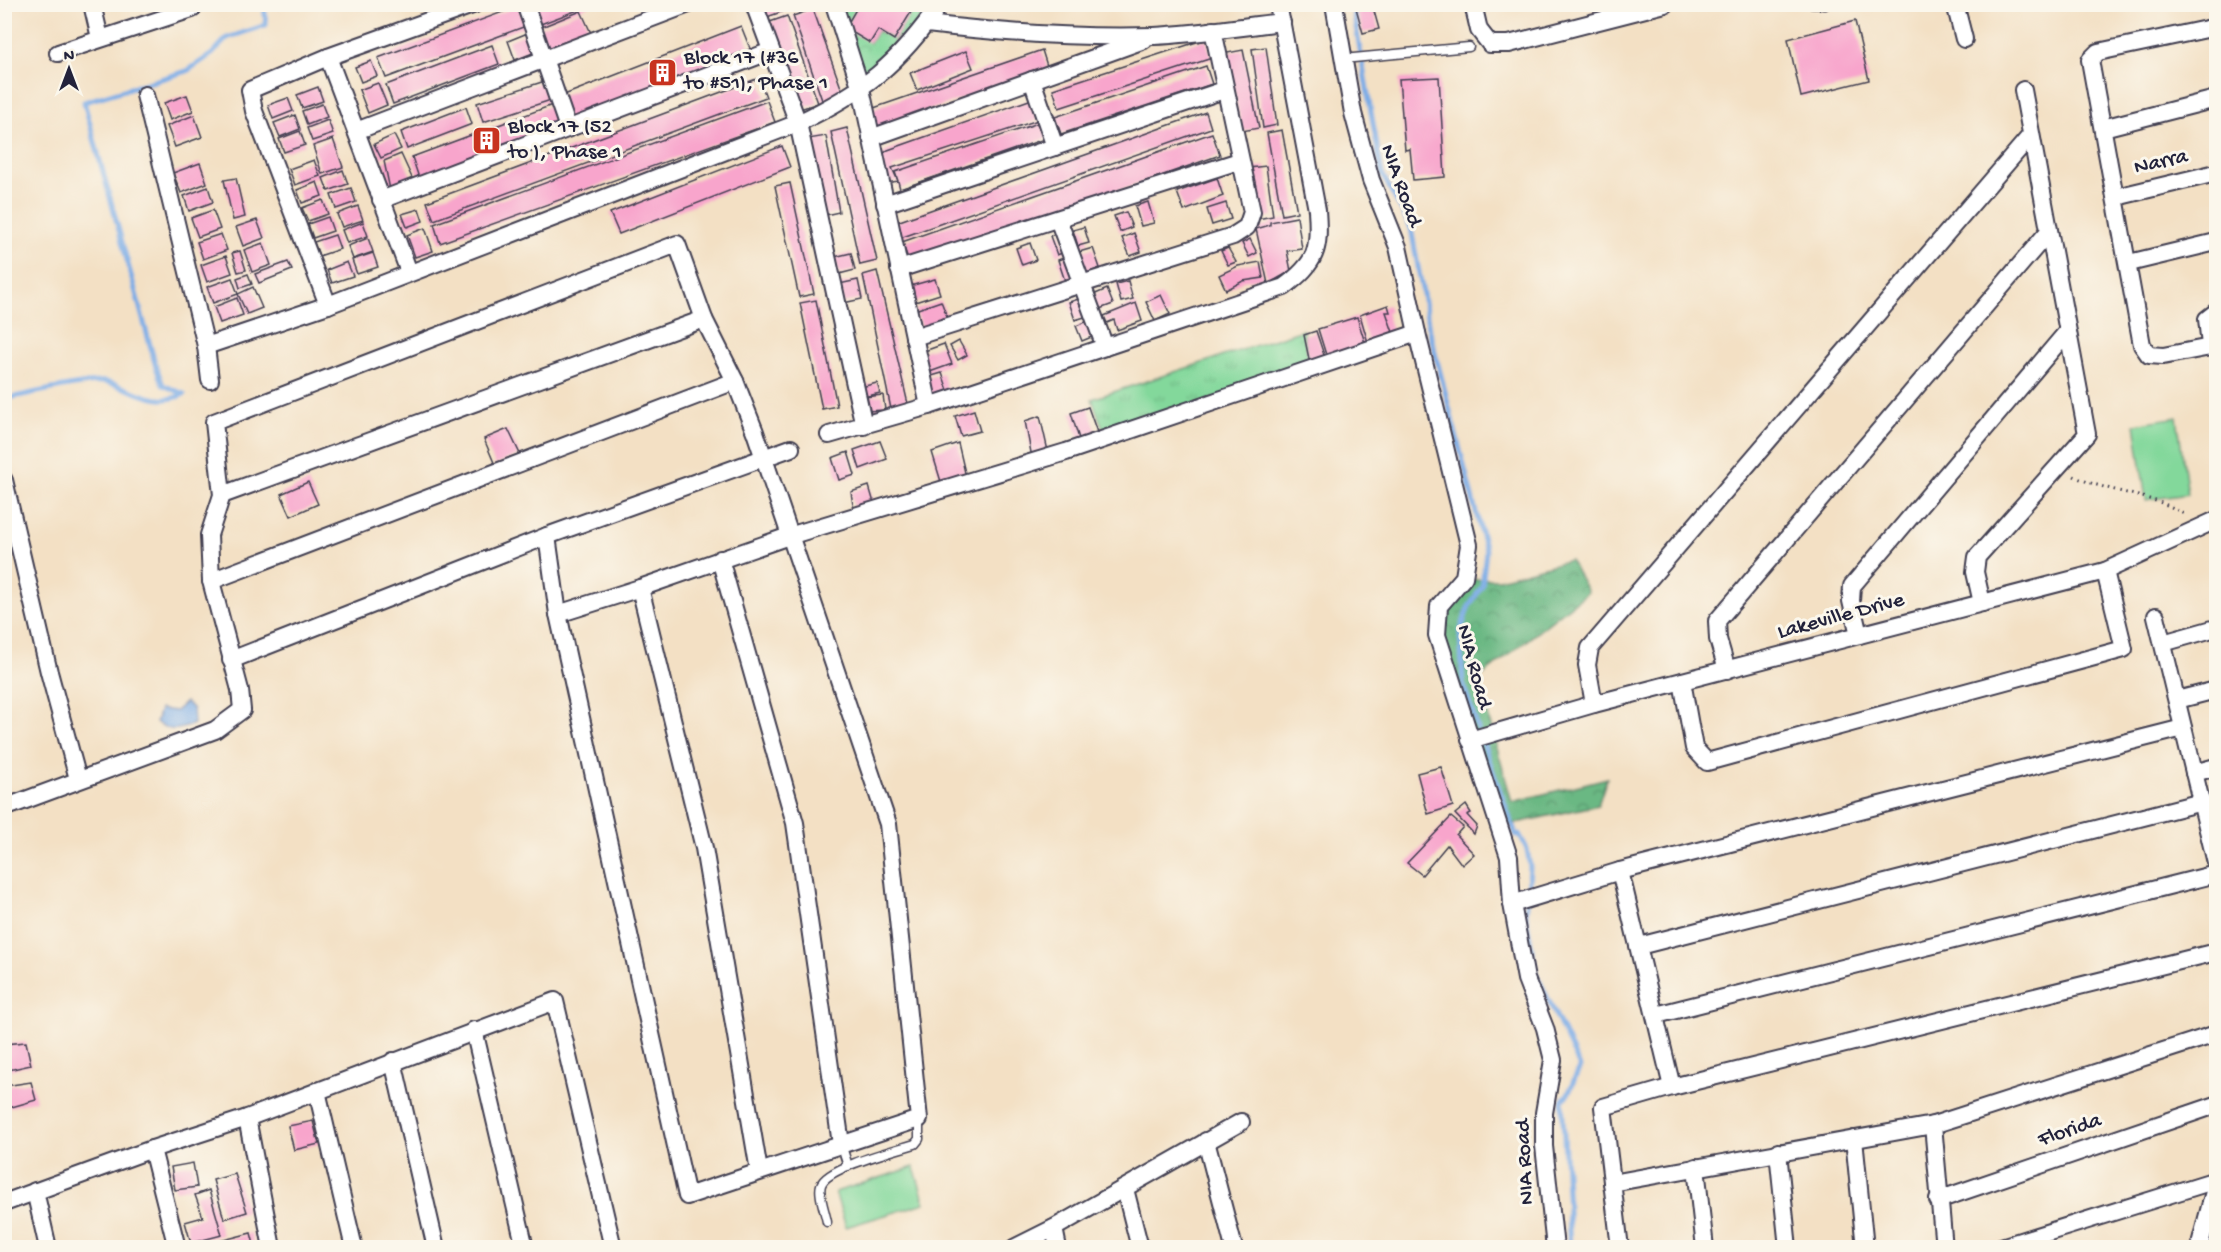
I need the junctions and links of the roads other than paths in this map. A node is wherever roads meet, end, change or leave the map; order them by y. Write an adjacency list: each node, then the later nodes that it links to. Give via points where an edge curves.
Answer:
1 (92, 4): 21 (street)
2 (191, 4): 21 (street, via 192,9)
3 (475, 4): 26 (street)
4 (525, 4): 27 (street)
5 (689, 4): 27 (street)
6 (754, 4): 24 (street)
7 (834, 4): 30 (street)
8 (940, 4): 17 (street)
9 (1278, 4): 16 (street)
10 (1334, 4): 28 (street, NIA Road)
11 (1473, 4): 12 (street, via 1479,30 1490,44 1509,44)
12 (1665, 4)
13 (1811, 4): 15 (lane)
14 (1955, 4): 22 (street)
15 (1825, 5)
16 (1282, 22): 19 (street); 62 (street, via 1317,210 1316,256 1284,287)
17 (927, 24): 20 (street, via 999,33); 30 (street)
18 (2217, 27): 37 (street, via 2098,52 2090,60 2090,72)
19 (1213, 30): 20 (street); 31 (street)
20 (1157, 36): 29 (street)
21 (100, 38): 25 (street)
22 (1964, 39)
23 (1469, 47): 28 (lane)
24 (771, 51): 35 (street); 36 (street)
25 (57, 53)
26 (328, 57): 38 (street); 54 (street, via 250,90 254,111)
27 (546, 59): 36 (street); 38 (street)
28 (1343, 59): 57 (street, NIA Road, via 1371,180 1398,247)
29 (1032, 80): 40 (street); 41 (street)
30 (861, 89): 35 (street); 40 (street)
31 (1224, 90): 41 (street); 42 (street)
32 (2023, 90): 39 (street)
33 (145, 95): 61 (street)
34 (2217, 99): 37 (street)
35 (798, 123): 52 (street); 66 (street)
36 (568, 128): 45 (street)
37 (2103, 128): 44 (street)
38 (356, 131): 45 (street)
39 (2031, 135): 48 (street); 90 (street, via 1590,648 1587,665)
40 (871, 138): 46 (street)
41 (1055, 147): 46 (street)
42 (1239, 161): 47 (street); 53 (street, via 1252,212 1247,227 1233,236)
43 (2217, 173): 44 (street, Narra)
44 (2116, 197): 50 (street)
45 (381, 200): 52 (street)
46 (885, 204): 51 (street)
47 (1058, 219): 51 (street); 53 (street)
48 (2049, 231): 58 (street); 86 (street, via 1717,621)
49 (2217, 242): 50 (street)
50 (2129, 263): 60 (street, via 2142,345 2149,355 2163,356)
51 (899, 269): 59 (street)
52 (409, 272): 54 (street)
53 (1082, 284): 59 (street); 62 (street)
54 (328, 304): 61 (street)
55 (2217, 312): 60 (street, via 2207,320)
56 (704, 320): 64 (street); 71 (street); 71 (street, via 676,244 214,422)
57 (1417, 333): 74 (street, via 1066,452); 92 (street, NIA Road, via 1469,545 1464,577 1439,606 1437,635)
58 (2066, 333): 79 (street, via 2086,434 1977,557 1975,572); 83 (street, via 1852,586 1851,601)
59 (914, 337): 65 (street)
60 (2213, 345)
61 (206, 346): 63 (street)
62 (1104, 347): 65 (street)
63 (210, 380)
64 (735, 381): 69 (street); 77 (street)
65 (929, 406): 66 (street)
66 (864, 426): 67 (street)
67 (829, 435)
68 (791, 448): 69 (street)
69 (763, 456): 73 (street); 74 (street)
70 (4, 480): 95 (street)
71 (222, 495): 77 (street, via 209,535)
72 (2217, 520): 76 (street, Lakeville Drive)
73 (547, 536): 80 (street); 85 (street)
74 (789, 536): 75 (street); 113 (street, via 888,824)
75 (720, 559): 78 (street); 118 (street, via 795,823)
76 (2105, 571): 79 (street, Lakeville Drive); 87 (street, via 2124,649 1707,762 1694,748)
77 (211, 580): 85 (street)
78 (640, 588): 80 (street); 123 (street, via 704,848)
79 (1982, 603): 83 (street, Lakeville Drive)
80 (558, 614): 123 (street, via 687,1196)
81 (2156, 616): 84 (street)
82 (2217, 628): 84 (street)
83 (1859, 635): 86 (street, Lakeville Drive)
84 (2163, 643): 89 (street)
85 (231, 660): 95 (street, via 242,710 214,730)
86 (1727, 670): 87 (street, Lakeville Drive)
87 (1682, 681): 90 (street, Lakeville Drive)
88 (2217, 690): 89 (street)
89 (2176, 700): 91 (street)
90 (1594, 704): 92 (street, Lakeville Drive)
91 (2183, 728): 94 (street); 100 (street)
92 (1470, 740): 102 (street, NIA Road)
93 (2217, 767): 94 (street)
94 (2194, 773): 96 (street)
95 (78, 779): 97 (street)
96 (2202, 802): 98 (street); 103 (street)
97 (4, 808)
98 (2214, 838): 99 (street)
99 (2217, 863)
100 (1620, 871): 102 (street); 103 (street)
101 (2217, 874): 105 (street)
102 (1521, 902): 143 (street, NIA Road, via 1526,979 1553,1060 1544,1113 1544,1146)
103 (1639, 946): 105 (street)
104 (2217, 952): 109 (street)
105 (1656, 1016): 109 (street)
106 (474, 1030): 108 (street); 137 (street); 138 (street, via 555,1001)
107 (2217, 1035): 115 (street)
108 (393, 1061): 110 (street); 136 (street)
109 (1672, 1087): 125 (street, via 1603,1107)
110 (317, 1091): 112 (street); 135 (street)
111 (2217, 1105): 128 (street, Florida)
112 (247, 1118): 119 (street); 134 (street)
113 (919, 1119): 118 (street); 121 (lane, via 919,1139 915,1144)
114 (1241, 1122): 117 (street)
115 (1933, 1125): 116 (street); 128 (street)
116 (1854, 1139): 120 (street); 147 (street)
117 (1206, 1140): 126 (street); 142 (street)
118 (841, 1144): 121 (lane); 123 (street)
119 (152, 1149): 127 (street); 133 (street)
120 (1778, 1152): 122 (street); 146 (street)
121 (848, 1166): 130 (lane, via 824,1179 820,1187)
122 (1696, 1167): 125 (street); 145 (street)
123 (759, 1171)
124 (2217, 1182): 149 (street); 150 (street)
125 (1612, 1183): 144 (street)
126 (1125, 1189): 131 (street); 141 (street)
127 (35, 1191): 129 (street); 132 (street)
128 (1938, 1200): 148 (street)
129 (4, 1203)
130 (827, 1221)
131 (1054, 1228): 139 (street); 140 (street)
132 (48, 1248)
133 (177, 1248)
134 (272, 1248)
135 (354, 1248)
136 (436, 1248)
137 (525, 1248)
138 (613, 1248)
139 (1014, 1248)
140 (1058, 1248)
141 (1140, 1248)
142 (1234, 1248)
143 (1555, 1248)
144 (1620, 1248)
145 (1705, 1248)
146 (1788, 1248)
147 (1865, 1248)
148 (1944, 1248)
149 (1998, 1248)
150 (2199, 1248)

